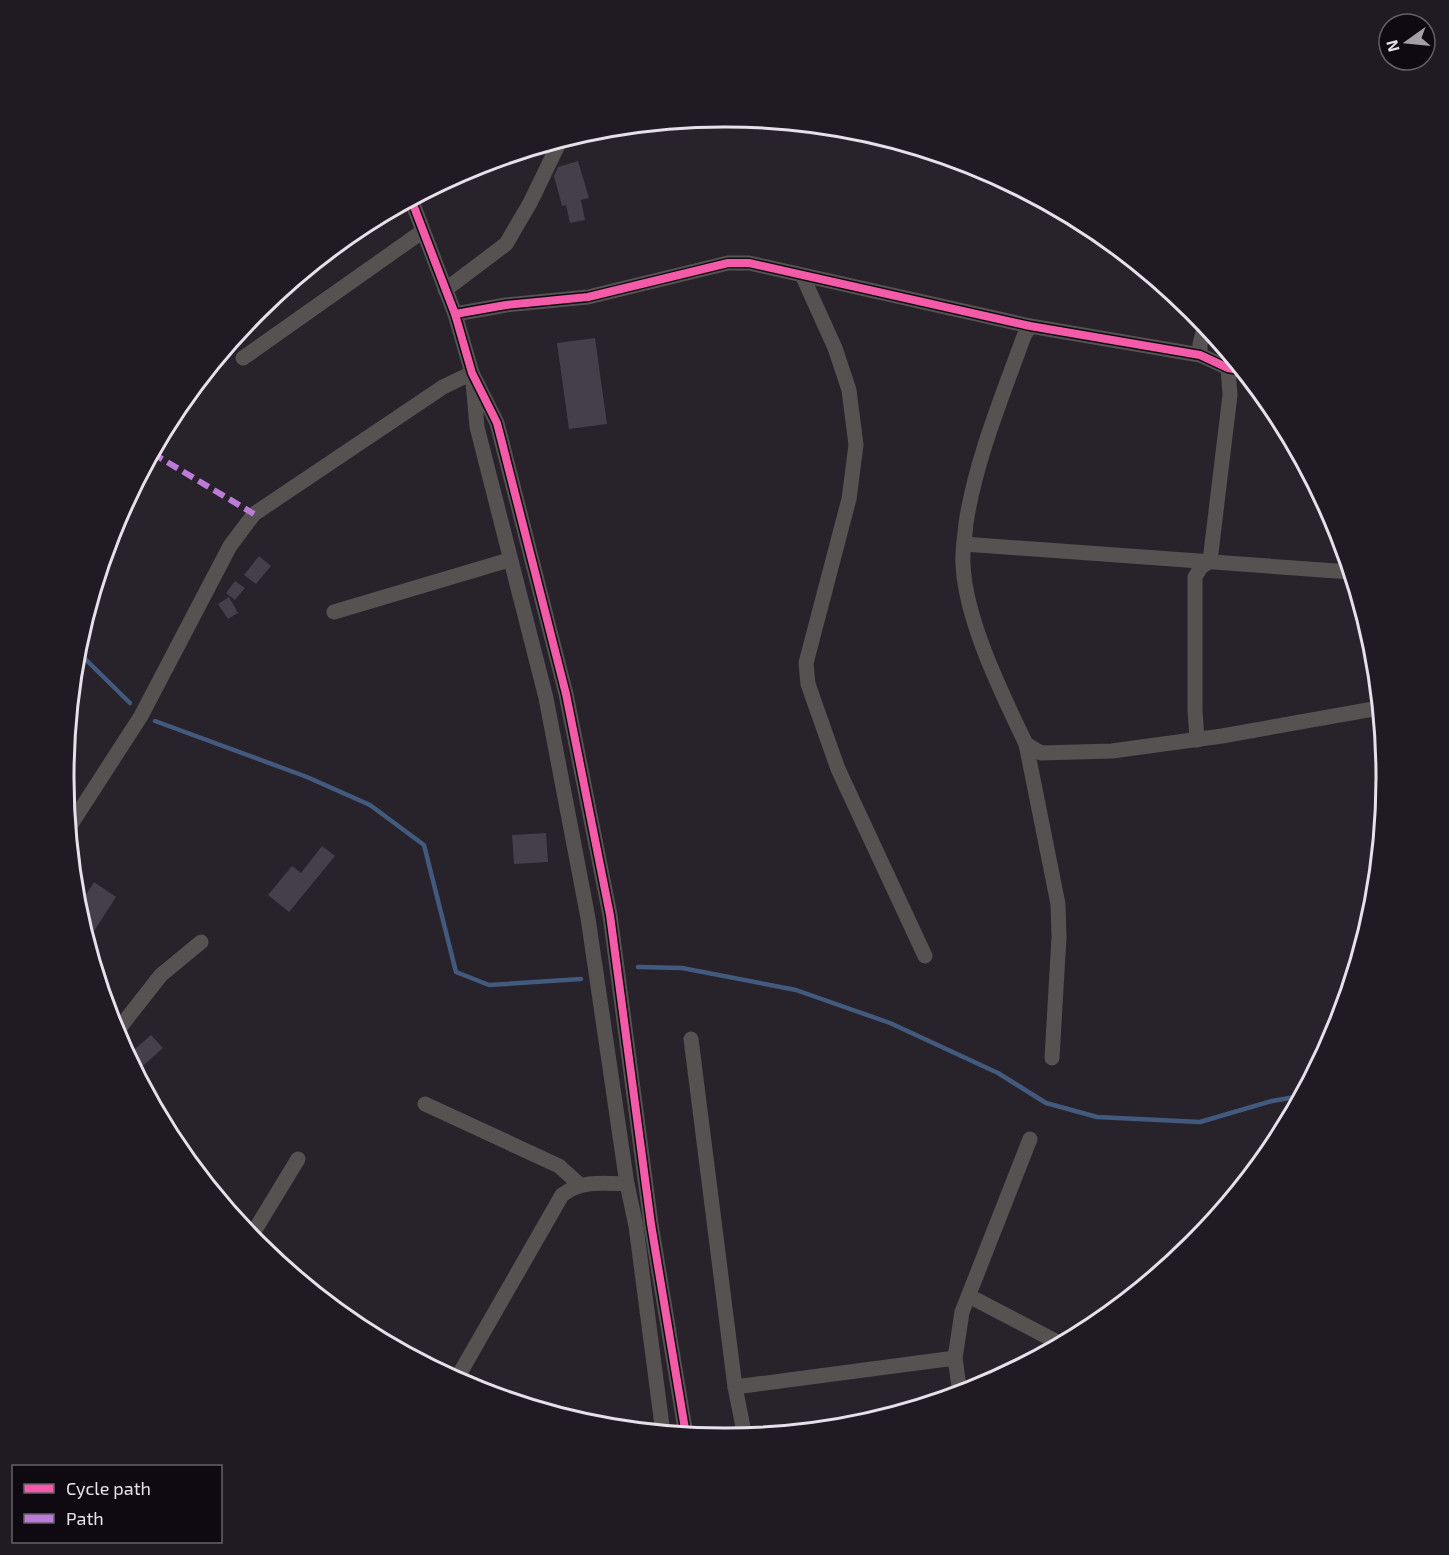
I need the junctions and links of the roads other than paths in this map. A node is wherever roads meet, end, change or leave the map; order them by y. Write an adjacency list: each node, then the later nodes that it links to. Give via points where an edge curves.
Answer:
1 (556, 149): 5 (street, via 506,244)
2 (414, 206): 3 (street)
3 (423, 231): 5 (street); 10 (street)
4 (803, 277): 6 (street, via 750,263 728,263 588,297); 7 (street); 24 (street, via 849,390 856,445 849,499 806,663 808,684 838,769)
5 (445, 290): 6 (street)
6 (454, 314): 12 (street)
7 (1030, 326): 9 (street); 14 (street, via 978,468)
8 (1202, 335): 9 (street)
9 (1200, 355): 11 (street)
10 (243, 358)
11 (1230, 367)
12 (472, 373): 15 (street, via 477,427); 22 (street, via 443,387 254,514 231,546 141,716); 41 (street, via 497,423 566,694 608,903 651,1224)
13 (1235, 374): 16 (street)
14 (964, 544): 16 (street); 21 (street, via 968,597 980,637)
15 (509, 560): 18 (street); 31 (street, via 546,698 583,895)
16 (1210, 561): 17 (street); 20 (street, via 1195,577)
17 (1342, 571)
18 (334, 612)
19 (1372, 709): 20 (street)
20 (1197, 740): 21 (street, via 1112,751 1058,753 1041,753)
21 (1026, 744): 27 (street, via 1058,904)
22 (75, 811)
23 (201, 942): 25 (street, via 161,975)
24 (925, 956)
25 (122, 1025)
26 (691, 1039): 39 (street)
27 (1052, 1058)
28 (425, 1104): 32 (street, via 559,1166)
29 (1030, 1140): 34 (street)
30 (298, 1159): 33 (street)
31 (627, 1184): 32 (street); 40 (street)
32 (580, 1185): 37 (street, via 562,1195 554,1207)
33 (256, 1229)
34 (969, 1296): 35 (street); 36 (street, via 962,1312)
35 (1052, 1340)
36 (955, 1358): 38 (street); 39 (street)
37 (460, 1372)
38 (959, 1385)
39 (735, 1386): 42 (street)
40 (662, 1425)
41 (685, 1427)
42 (743, 1428)

